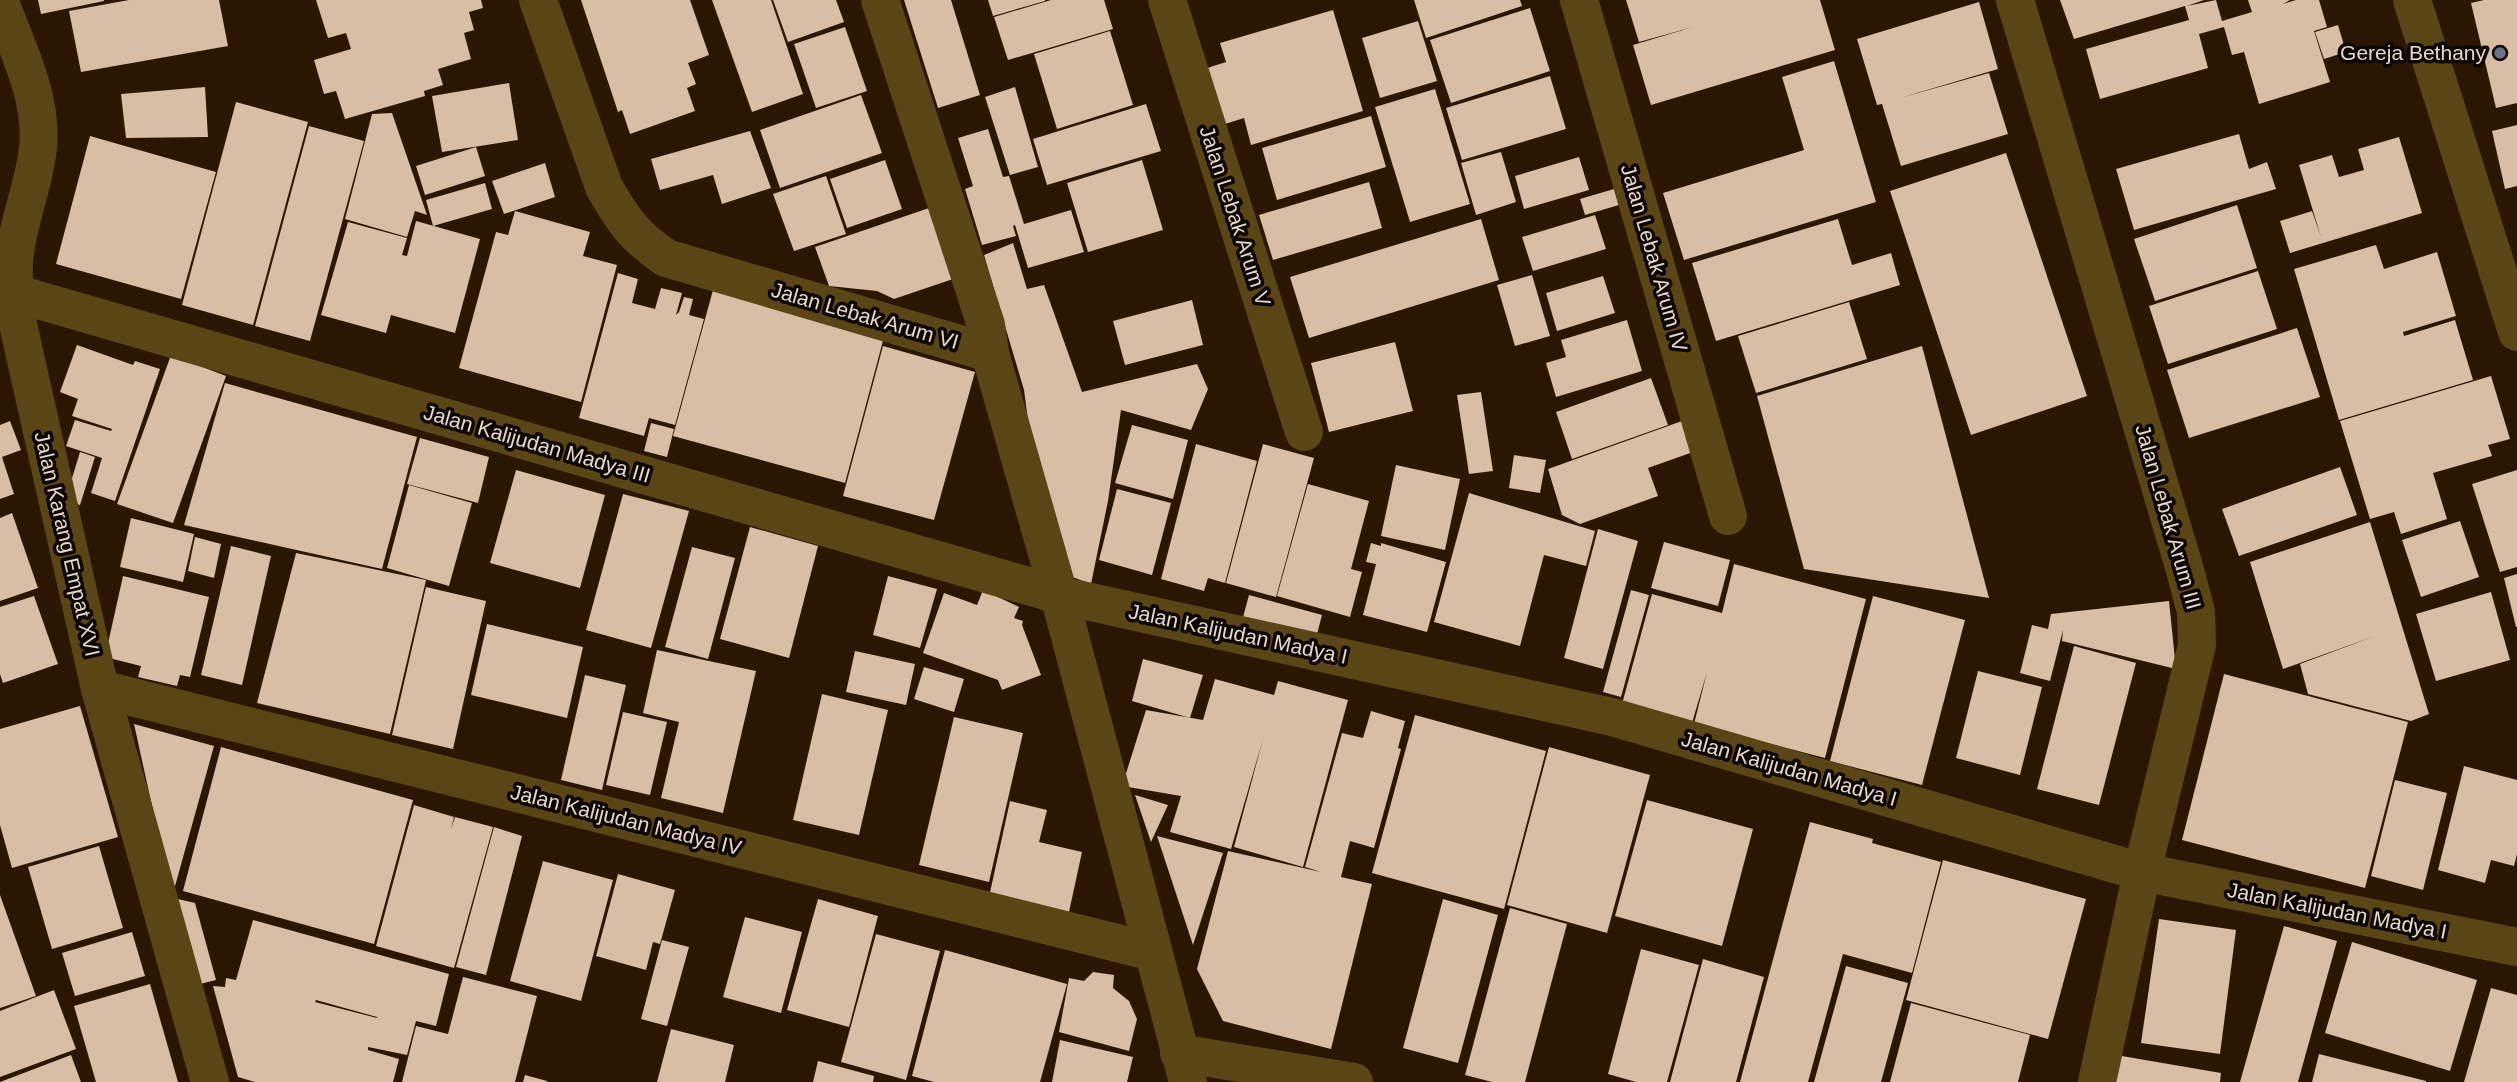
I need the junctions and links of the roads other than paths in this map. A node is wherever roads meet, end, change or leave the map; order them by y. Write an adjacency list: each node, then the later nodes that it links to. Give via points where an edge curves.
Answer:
1 (538, 0): 10 (street, Jalan Lebak Arum VI, via 604,187 641,241 666,258)
2 (880, 0): 10 (street, Jalan Lebak Arum VI, via 986,325)
3 (1167, 0): 11 (street, Jalan Lebak Arum V)
4 (1579, 0): 12 (street, Jalan Lebak Arum IV)
5 (2014, 0): 15 (street, Jalan Lebak Arum III, via 2196,612 2197,645)
6 (2412, 0): 9 (street)
7 (0, 2): 8 (street, Jalan Karang Empat XVI, via 27,73 37,122 38,148 14,262)
8 (14, 293): 13 (street, Jalan Kalijudan Madya III); 14 (street, Jalan Karang Empat XVI)
9 (2517, 332)
10 (990, 353): 13 (street)
11 (1304, 432)
12 (1728, 516)
13 (1059, 595): 15 (street, Jalan Kalijudan Madya I, via 1612,717); 17 (street)
14 (100, 689): 17 (street, Jalan Kalijudan Madya IV); 19 (street, Jalan Karang Empat XVI)
15 (2142, 872): 16 (street, Jalan Kalijudan Madya I); 21 (street, Jalan Lebak Arum III)
16 (2517, 947)
17 (1153, 952): 18 (street)
18 (1184, 1068): 20 (street)
19 (210, 1082)
20 (1354, 1082)
21 (2097, 1082)

